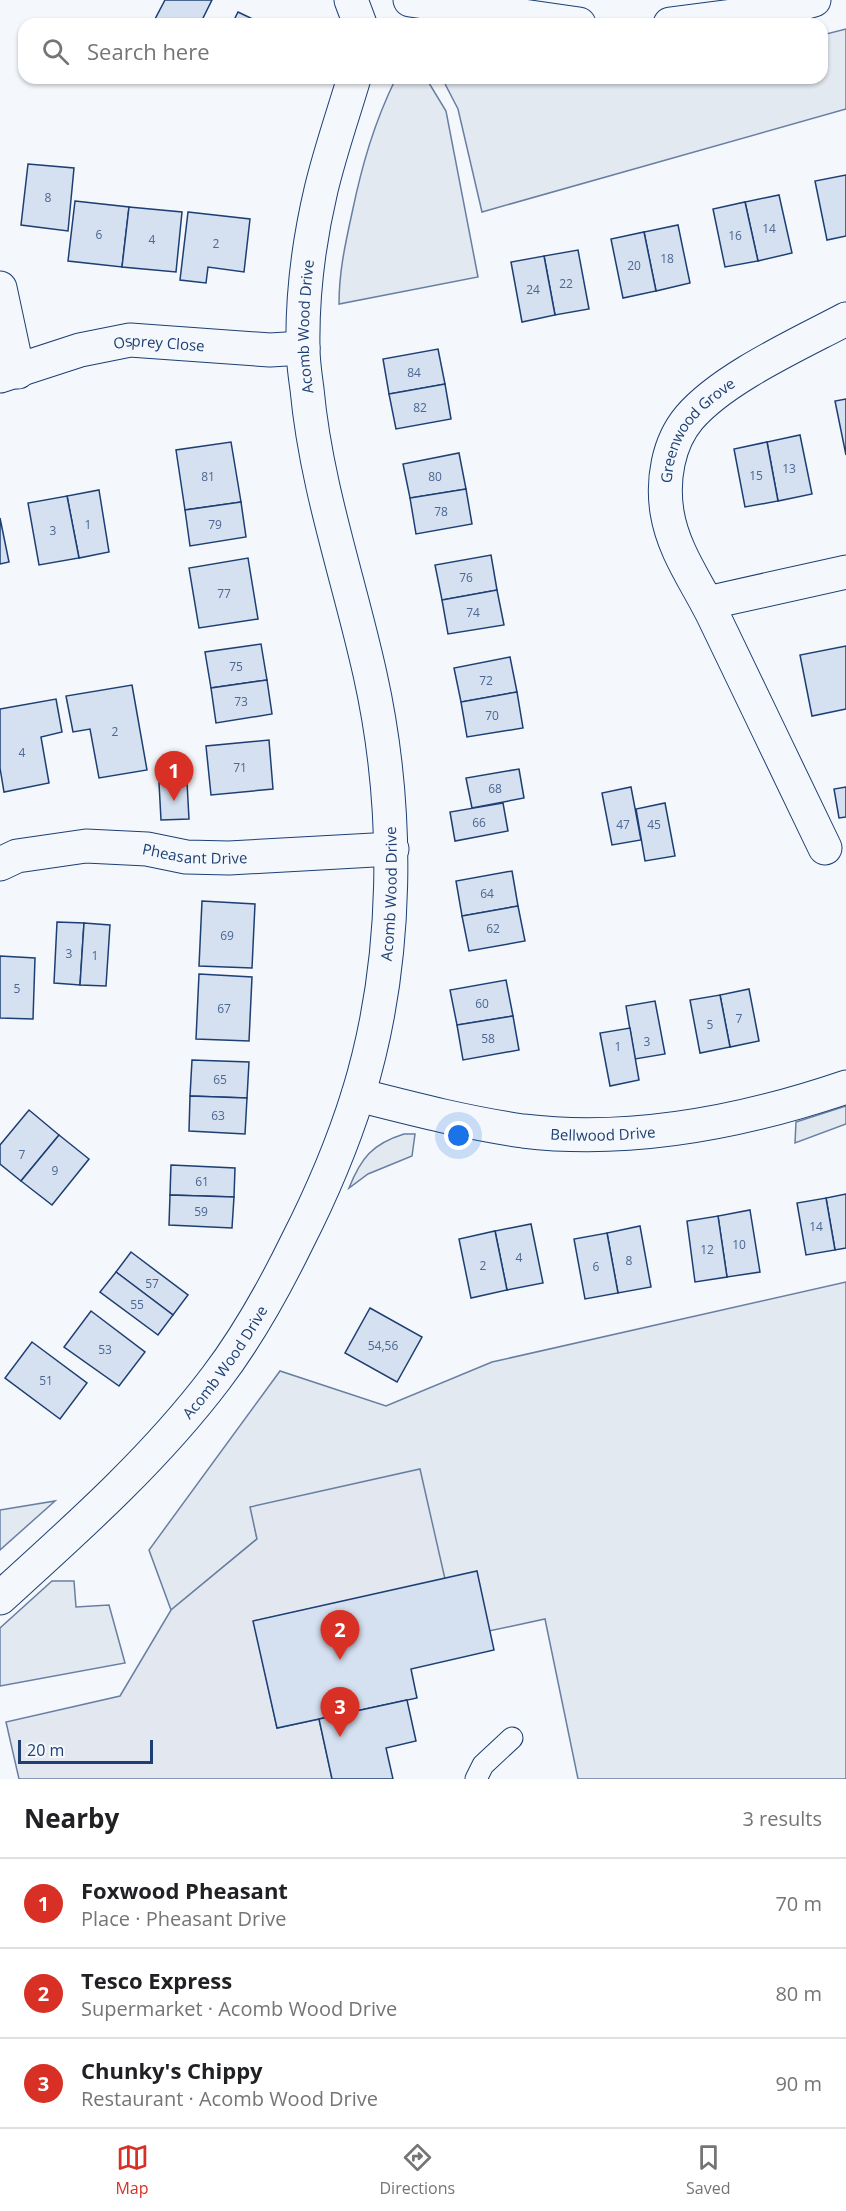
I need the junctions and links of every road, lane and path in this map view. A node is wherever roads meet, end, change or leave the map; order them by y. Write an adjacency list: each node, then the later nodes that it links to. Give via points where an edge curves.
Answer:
1 (351, 0): 4 (street)
2 (410, 0): 5 (street)
3 (814, 0): 6 (street, via 780,10)
4 (358, 18)
5 (537, 18)
6 (717, 18)
7 (352, 84): 10 (street, Acomb Wood Drive, via 321,189 308,255)
8 (0, 288): 11 (street, Osprey Close)
9 (846, 319): 13 (street, Greenwood Grove, via 713,394 688,419 672,446 665,483 667,513 679,553)
10 (303, 348): 11 (street, Osprey Close, via 270,350 130,340 80,350); 15 (street, Acomb Wood Drive, via 311,434 371,675 385,758)
11 (9, 374)
12 (846, 572): 13 (street)
13 (707, 603): 14 (street, Greenwood Grove)
14 (825, 848)
15 (392, 849): 16 (street, Pheasant Drive, via 229,858 86,846 17,856); 18 (street, Acomb Wood Drive, via 377,1018)
16 (0, 864)
17 (846, 1088): 18 (street, Bellwood Drive, via 726,1120 648,1133 588,1134 524,1131 443,1117)
18 (358, 1095): 19 (street, Acomb Wood Drive, via 323,1190 281,1275 217,1377 146,1460)
19 (0, 1598)
20 (512, 1738): 21 (lane, via 483,1765)
21 (476, 1779)

